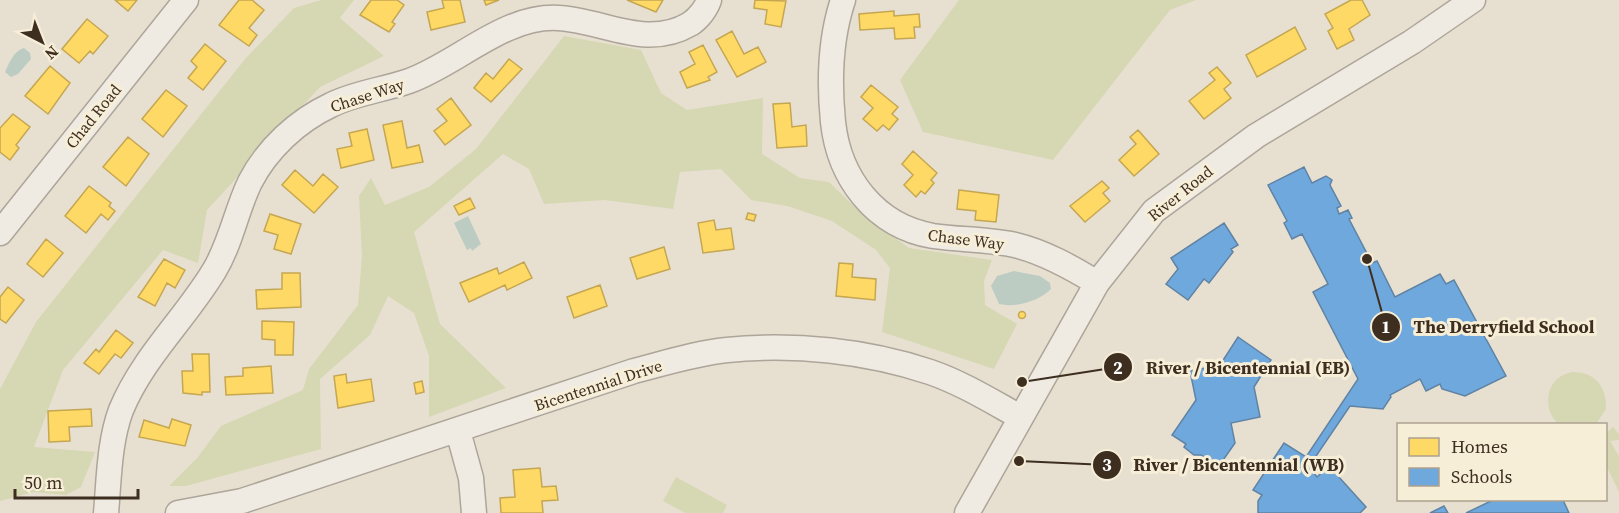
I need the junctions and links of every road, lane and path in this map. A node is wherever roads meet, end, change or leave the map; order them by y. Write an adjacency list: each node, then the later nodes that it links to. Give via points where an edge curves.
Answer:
1 (186, 0): 5 (street, Chad Road)
2 (710, 0): 9 (street, Chase Way, via 694,21 676,32 656,36 556,18 523,24 410,81 330,106 284,137 250,183 213,272 137,376 115,431)
3 (843, 0): 6 (street, Chase Way, via 831,57 834,134 845,170 866,201 915,232 1012,244)
4 (1473, 0): 6 (street, River Road, via 1412,42 1256,136 1177,191 1133,235)
5 (0, 233)
6 (1097, 283): 7 (street, River Road)
7 (1020, 417): 8 (street, Bicentennial Drive, via 930,372 855,354 765,347 726,350 654,366); 12 (street, River Road)
8 (458, 431): 10 (street, Bicentennial Drive, via 242,501); 11 (street, via 471,478)
9 (106, 513)
10 (178, 513)
11 (474, 513)
12 (967, 513)

